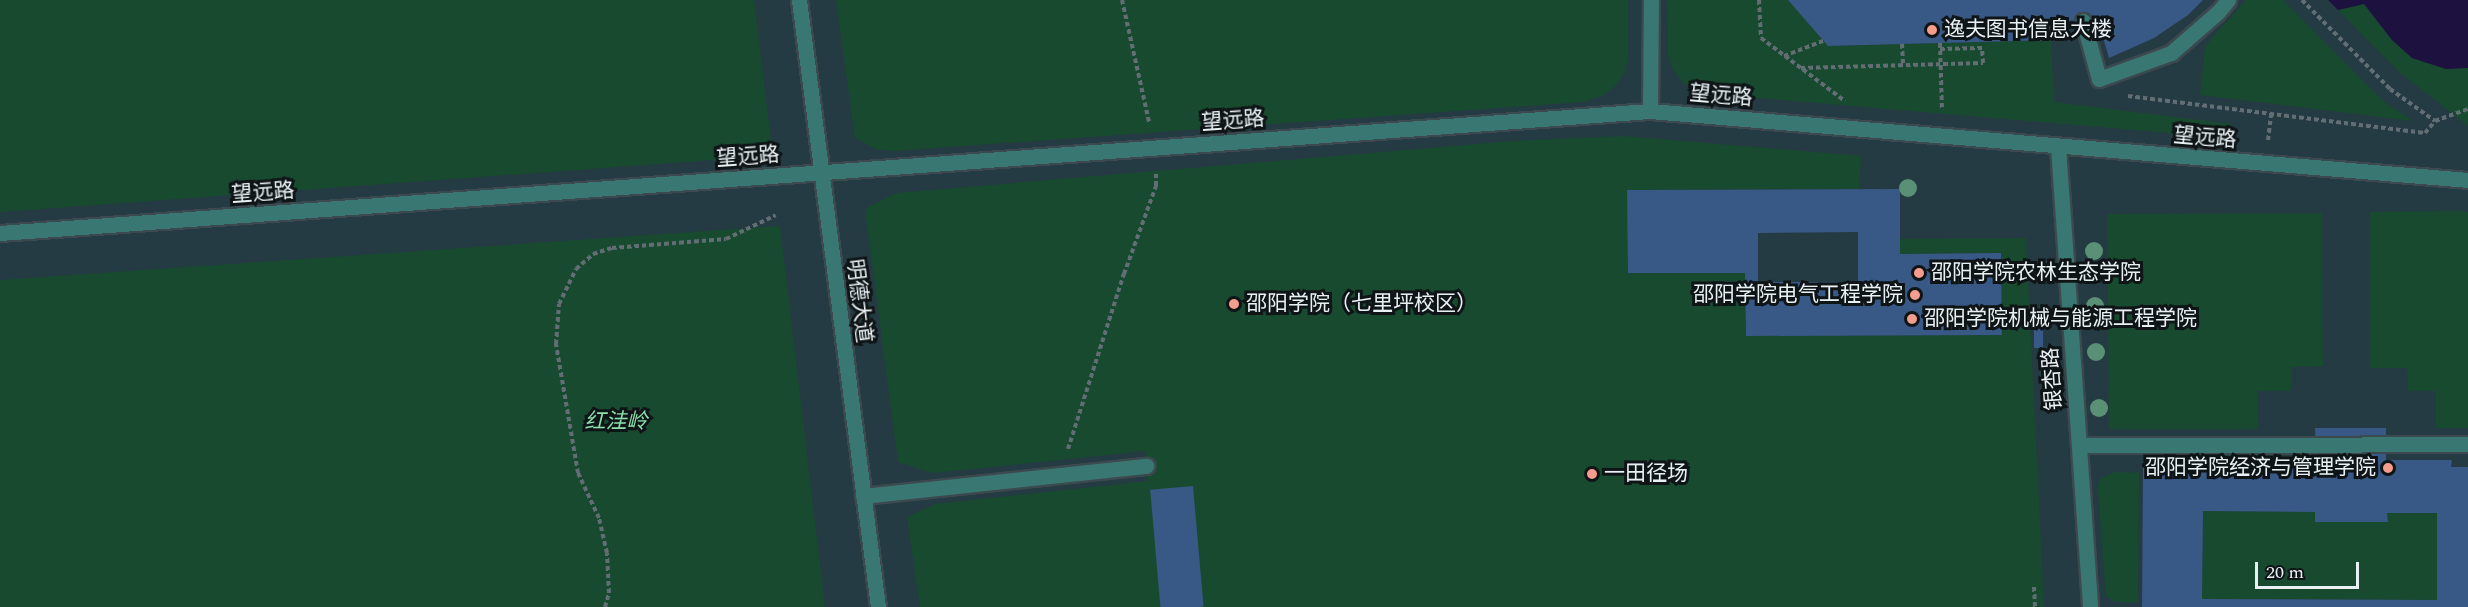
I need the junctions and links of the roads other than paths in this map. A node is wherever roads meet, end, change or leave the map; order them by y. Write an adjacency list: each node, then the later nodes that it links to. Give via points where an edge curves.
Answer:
1 (799, 0): 7 (lane, 明德大道)
2 (1650, 0): 5 (lane)
3 (2228, 0): 4 (lane, via 2171,53 2099,79)
4 (2083, 21)
5 (1650, 111): 6 (lane, 望远路); 7 (lane, 望远路)
6 (2058, 147): 8 (lane, 望远路); 11 (lane, 银杏路)
7 (821, 173): 9 (lane, 望远路); 13 (lane, 明德大道)
8 (2468, 180)
9 (0, 233)
10 (2468, 444): 11 (lane)
11 (2079, 445): 15 (lane, 银杏路)
12 (1146, 466): 13 (lane)
13 (863, 496): 14 (lane, 明德大道)
14 (878, 607)
15 (2090, 607)

